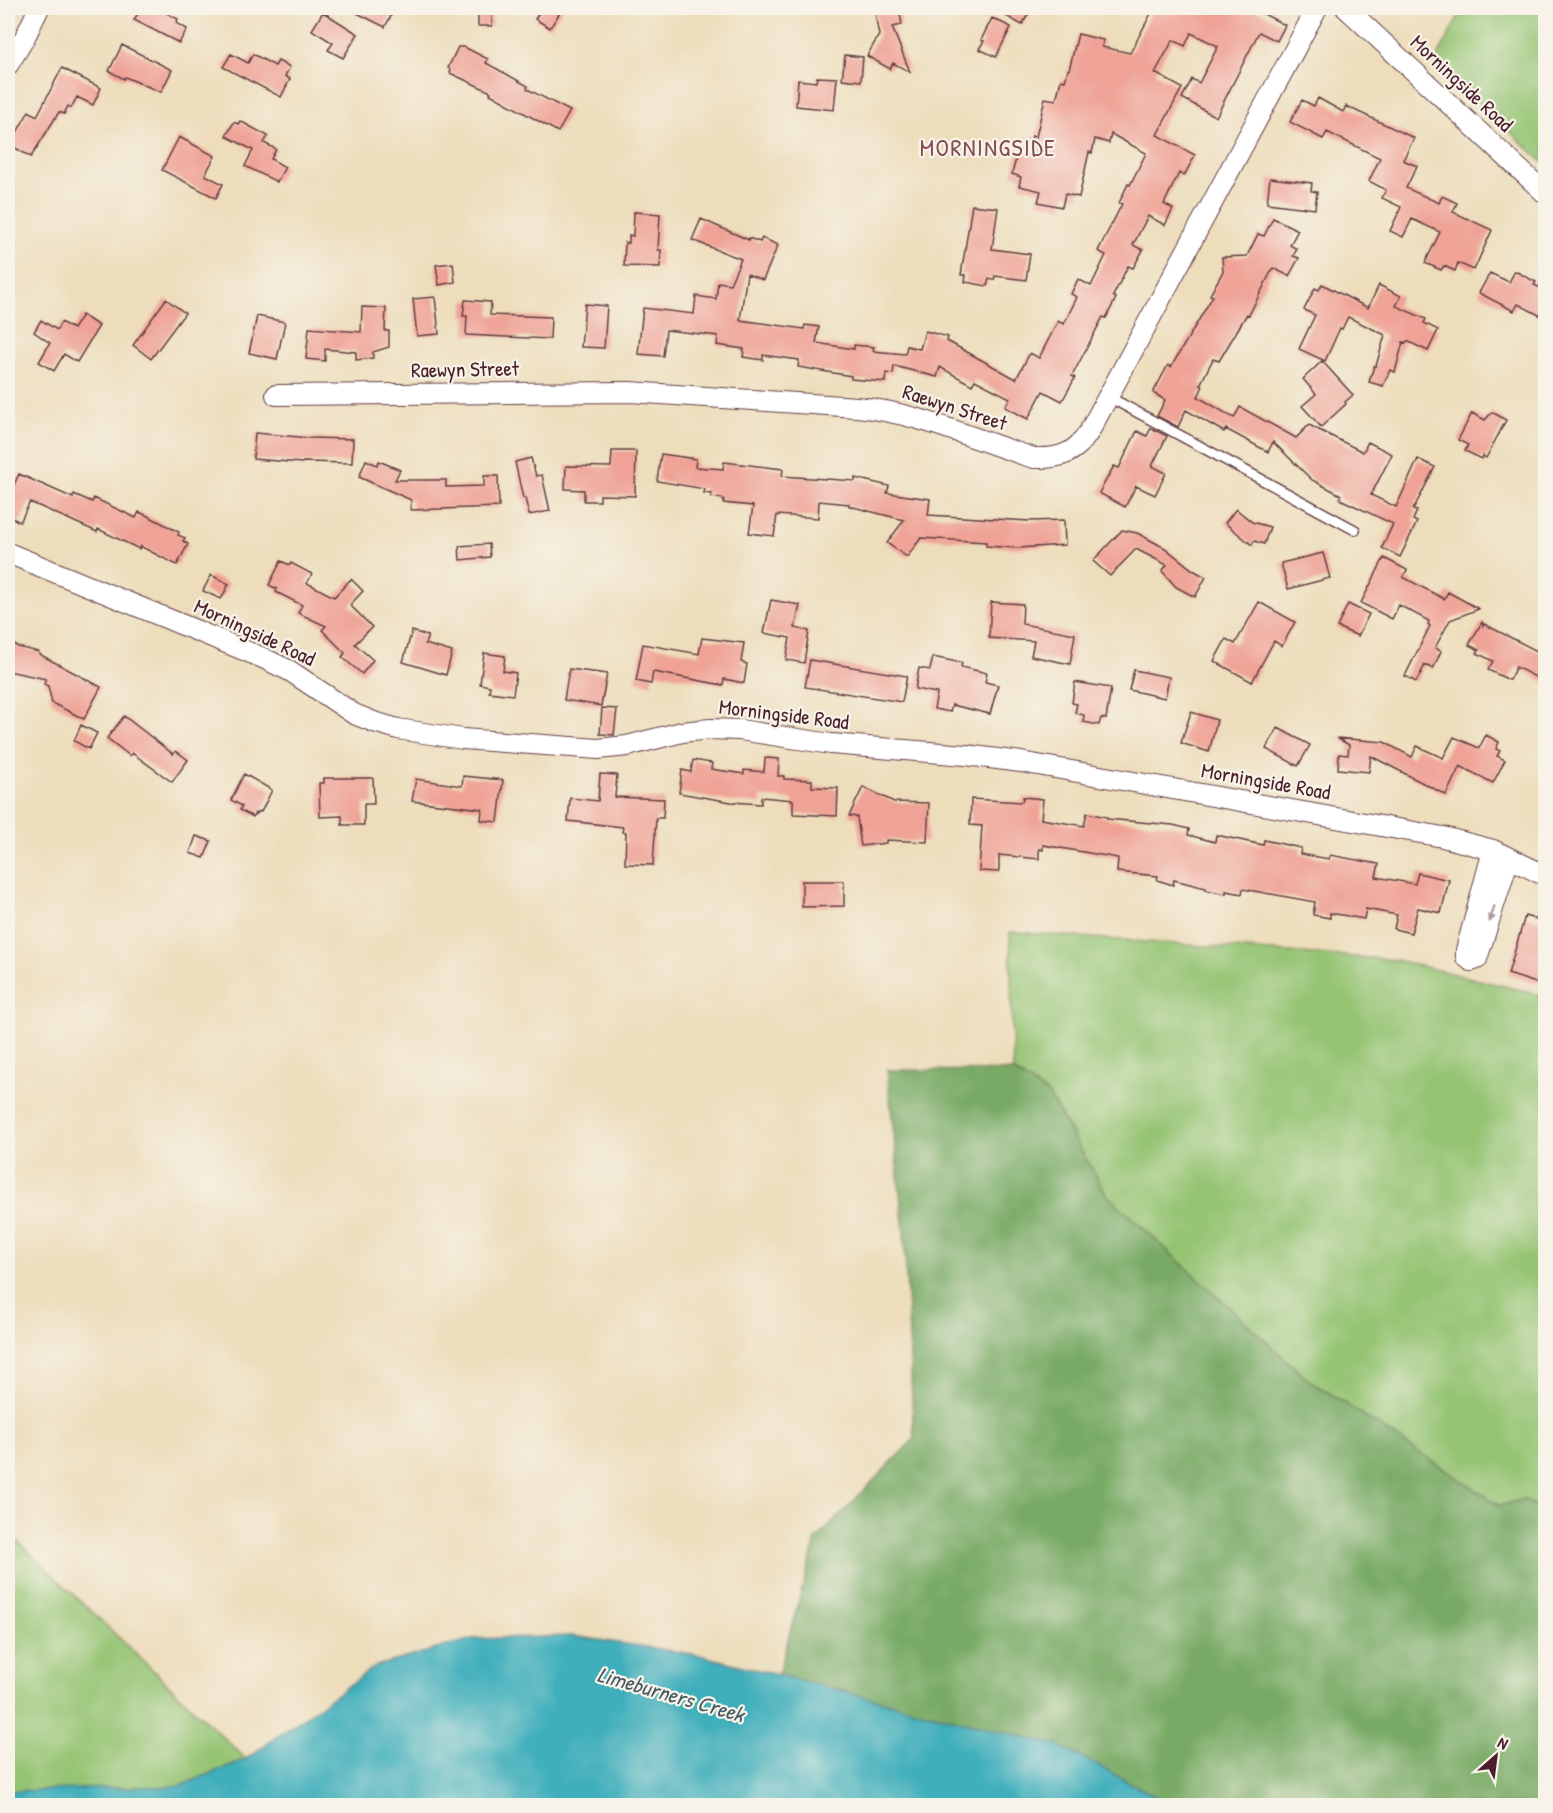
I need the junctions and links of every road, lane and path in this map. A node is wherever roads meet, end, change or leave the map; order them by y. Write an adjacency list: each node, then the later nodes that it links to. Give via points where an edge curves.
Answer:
1 (39, 8): 4 (street)
2 (1317, 8): 7 (street, Raewyn Street)
3 (1346, 8): 5 (street, Morningside Road)
4 (8, 65)
5 (1545, 194)
6 (276, 395): 7 (street, Raewyn Street, via 630,392 857,407 911,415 1013,452 1051,459 1074,451)
7 (1107, 396): 8 (lane)
8 (1355, 530)
9 (8, 553): 10 (street, Morningside Road, via 263,658 290,671 354,714 398,729 462,739 598,749 682,732 740,730 850,746 1021,762 1467,842)
10 (1545, 876)

